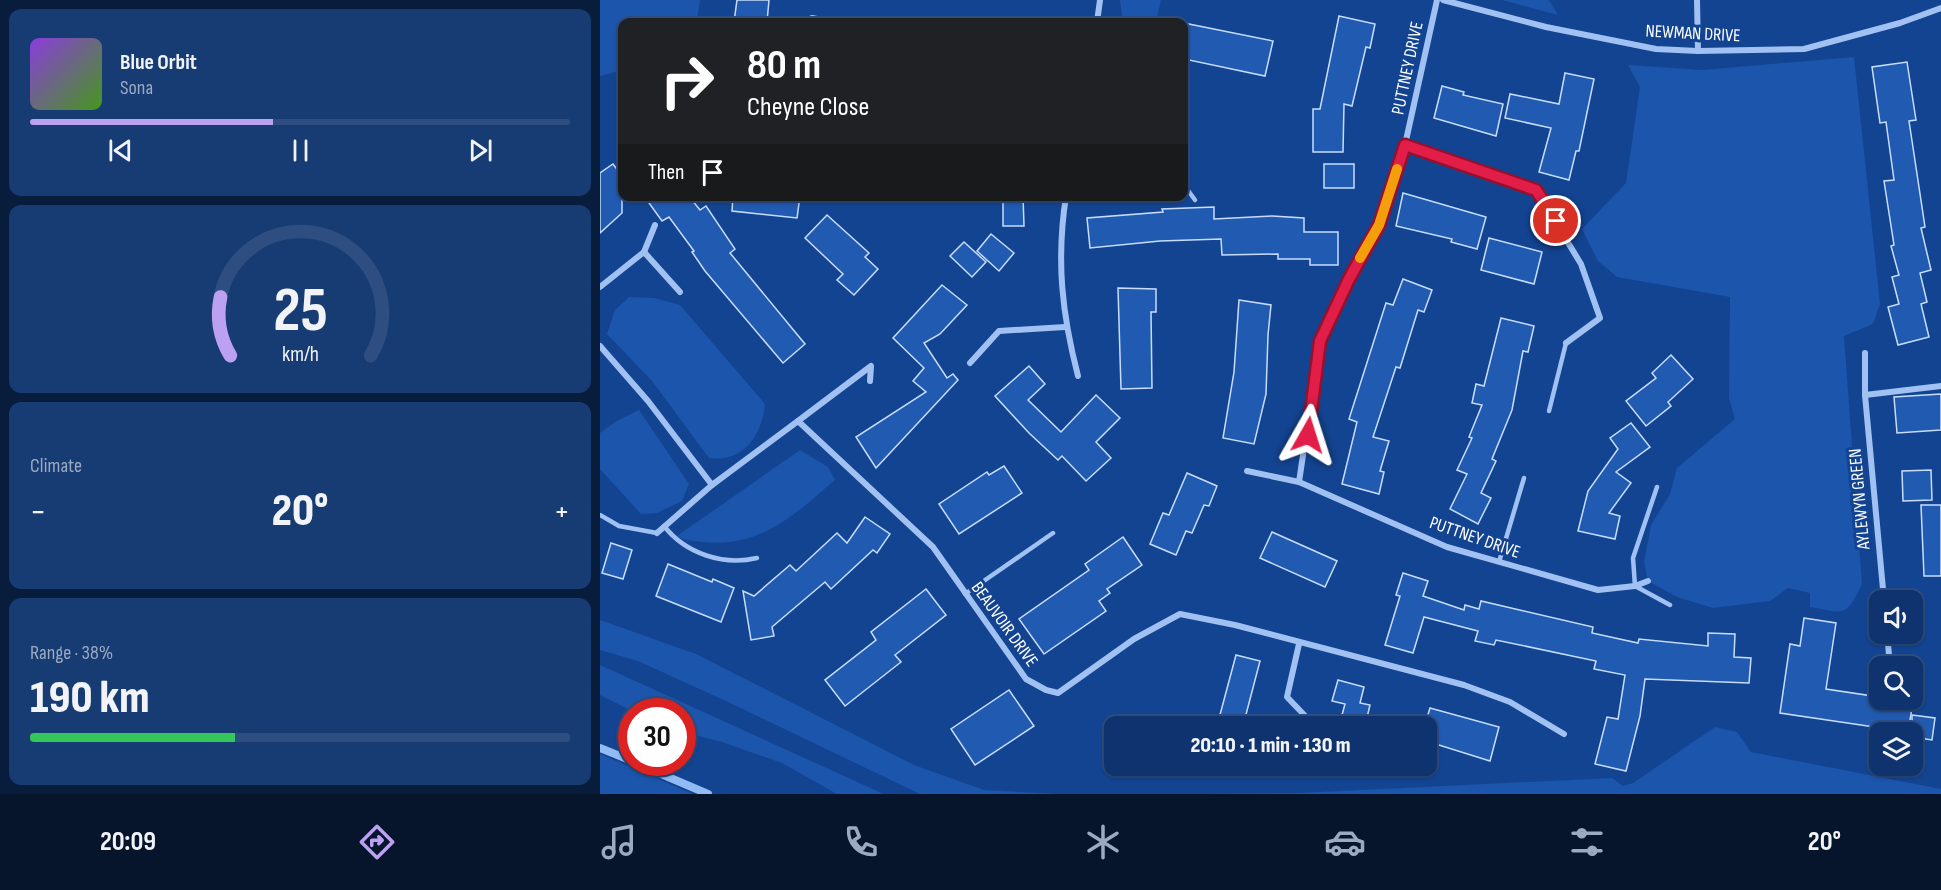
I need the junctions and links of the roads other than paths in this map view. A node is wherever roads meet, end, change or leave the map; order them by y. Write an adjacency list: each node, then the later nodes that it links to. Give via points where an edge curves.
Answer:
1 (1100, 0): 6 (street)
2 (1437, 0): 8 (street, PUTTNEY DRIVE)
3 (1443, 0): 7 (street, NEWMAN DRIVE, via 1546,27 1656,49)
4 (1697, 0): 7 (street)
5 (1941, 8): 7 (street, NEWMAN DRIVE, via 1804,49)
6 (1098, 18)
7 (1698, 51)
8 (1405, 145): 17 (street, via 1536,190 1581,264 1600,318); 29 (street, PUTTNEY DRIVE, via 1379,225 1320,341)
9 (1188, 191): 10 (lane)
10 (1194, 200)
11 (1066, 201): 16 (street, via 1060,270)
12 (655, 225): 13 (street)
13 (644, 252): 14 (street); 15 (street)
14 (600, 287)
15 (680, 292)
16 (1065, 327): 20 (street, via 999,331); 21 (street)
17 (1566, 343): 25 (lane)
18 (600, 346): 30 (street)
19 (1865, 353): 24 (street, AYLEWYN GREEN)
20 (970, 363)
21 (1078, 376)
22 (870, 381): 26 (street, via 871,366)
23 (1941, 386): 24 (street)
24 (1865, 395): 40 (street, AYLEWYN GREEN)
25 (1549, 411)
26 (798, 420): 30 (street); 41 (street, BEAUVOIR DRIVE, via 933,547)
27 (1247, 471): 29 (street, PUTTNEY DRIVE)
28 (1524, 477): 37 (lane)
29 (1299, 482): 37 (street, PUTTNEY DRIVE, via 1447,547)
30 (712, 485): 33 (street)
31 (1657, 487): 39 (lane, via 1632,558)
32 (600, 515): 34 (lane, via 619,526)
33 (664, 526): 34 (street); 36 (lane, via 678,542 698,552 733,562)
34 (657, 533)
35 (1053, 533): 41 (lane)
36 (758, 558)
37 (1499, 562): 39 (street, PUTTNEY DRIVE, via 1598,590)
38 (1648, 581): 39 (street, PUTTNEY DRIVE)
39 (1635, 586): 42 (lane)
40 (1883, 590)
41 (965, 594): 43 (street, BEAUVOIR DRIVE, via 1026,680 1058,693 1134,639 1180,614)
42 (1670, 605)
43 (1299, 644): 44 (street, via 1287,697); 45 (street, BEAUVOIR DRIVE, via 1464,685 1510,702)
44 (1305, 716)
45 (1564, 734)

